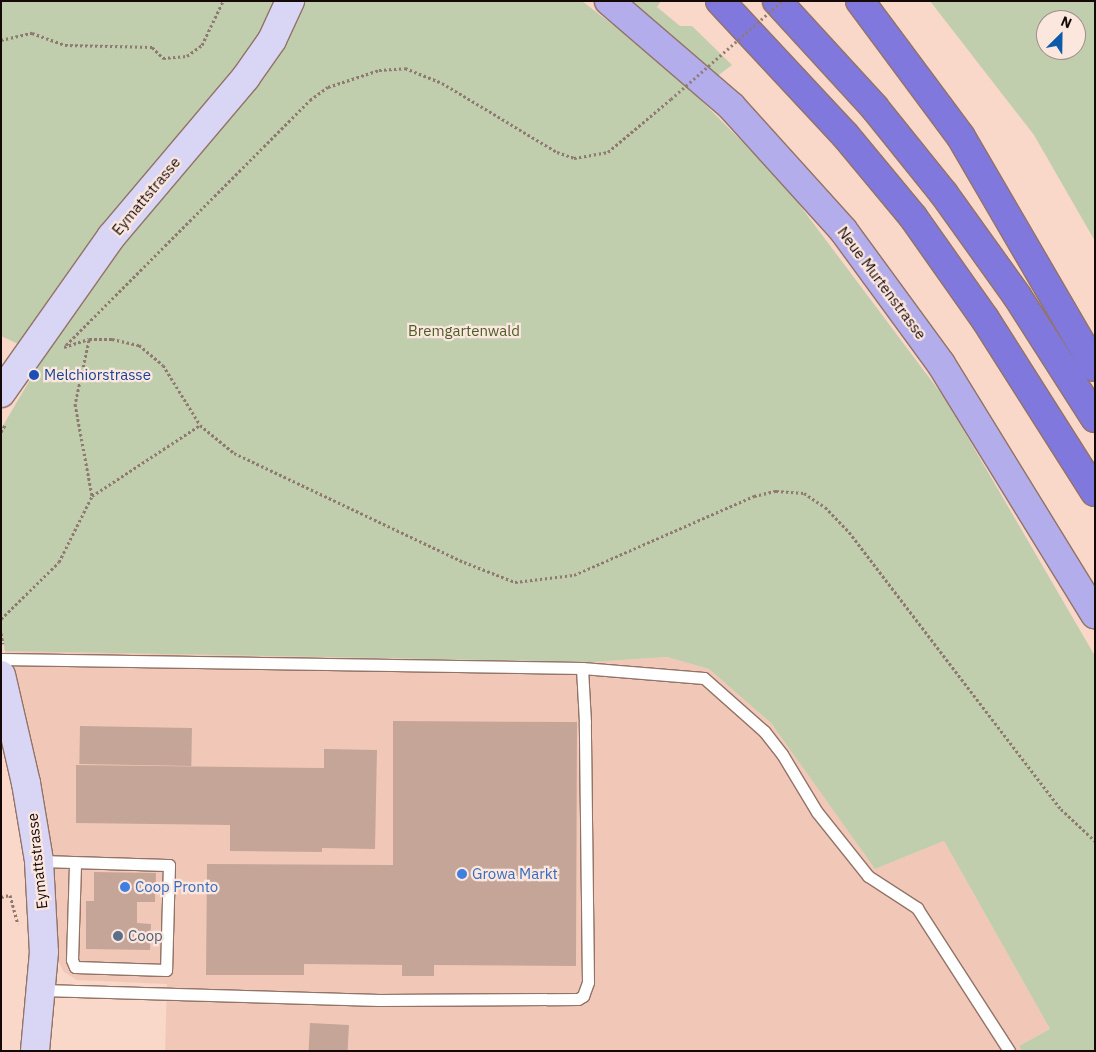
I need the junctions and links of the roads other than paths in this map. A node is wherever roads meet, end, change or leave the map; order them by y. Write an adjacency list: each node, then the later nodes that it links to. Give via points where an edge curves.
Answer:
1 (290, 1): 9 (street, Eymattstrasse, via 272,40 246,77 111,237)
2 (608, 1): 12 (main road, Neue Murtenstrasse, via 731,106 843,230 941,364)
3 (706, 1): 7 (highway)
4 (720, 1): 7 (highway)
5 (777, 1): 10 (highway, via 868,100 944,194 1017,296)
6 (860, 1): 8 (highway, via 930,93 975,160)
7 (781, 68): 11 (highway, via 880,175 944,260 1025,379)
8 (1095, 367)
9 (1, 392)
10 (1095, 418)
11 (1095, 492)
12 (1095, 614)
13 (1, 659): 14 (lane)
14 (582, 668): 20 (lane, via 588,982 583,996 543,1001 378,1000); 22 (lane, via 695,675 714,684 764,731 817,812 868,876 917,908)
15 (1, 675): 16 (street, Eymattstrasse, via 26,783)
16 (39, 861): 17 (lane); 19 (street, Eymattstrasse)
17 (75, 862): 18 (lane, via 72,960 75,967 81,969); 18 (lane, via 169,864 166,970)
18 (117, 970): 20 (lane)
19 (42, 990): 20 (lane); 21 (street, Eymattstrasse)
20 (117, 991)
21 (35, 1051)
22 (1009, 1051)

